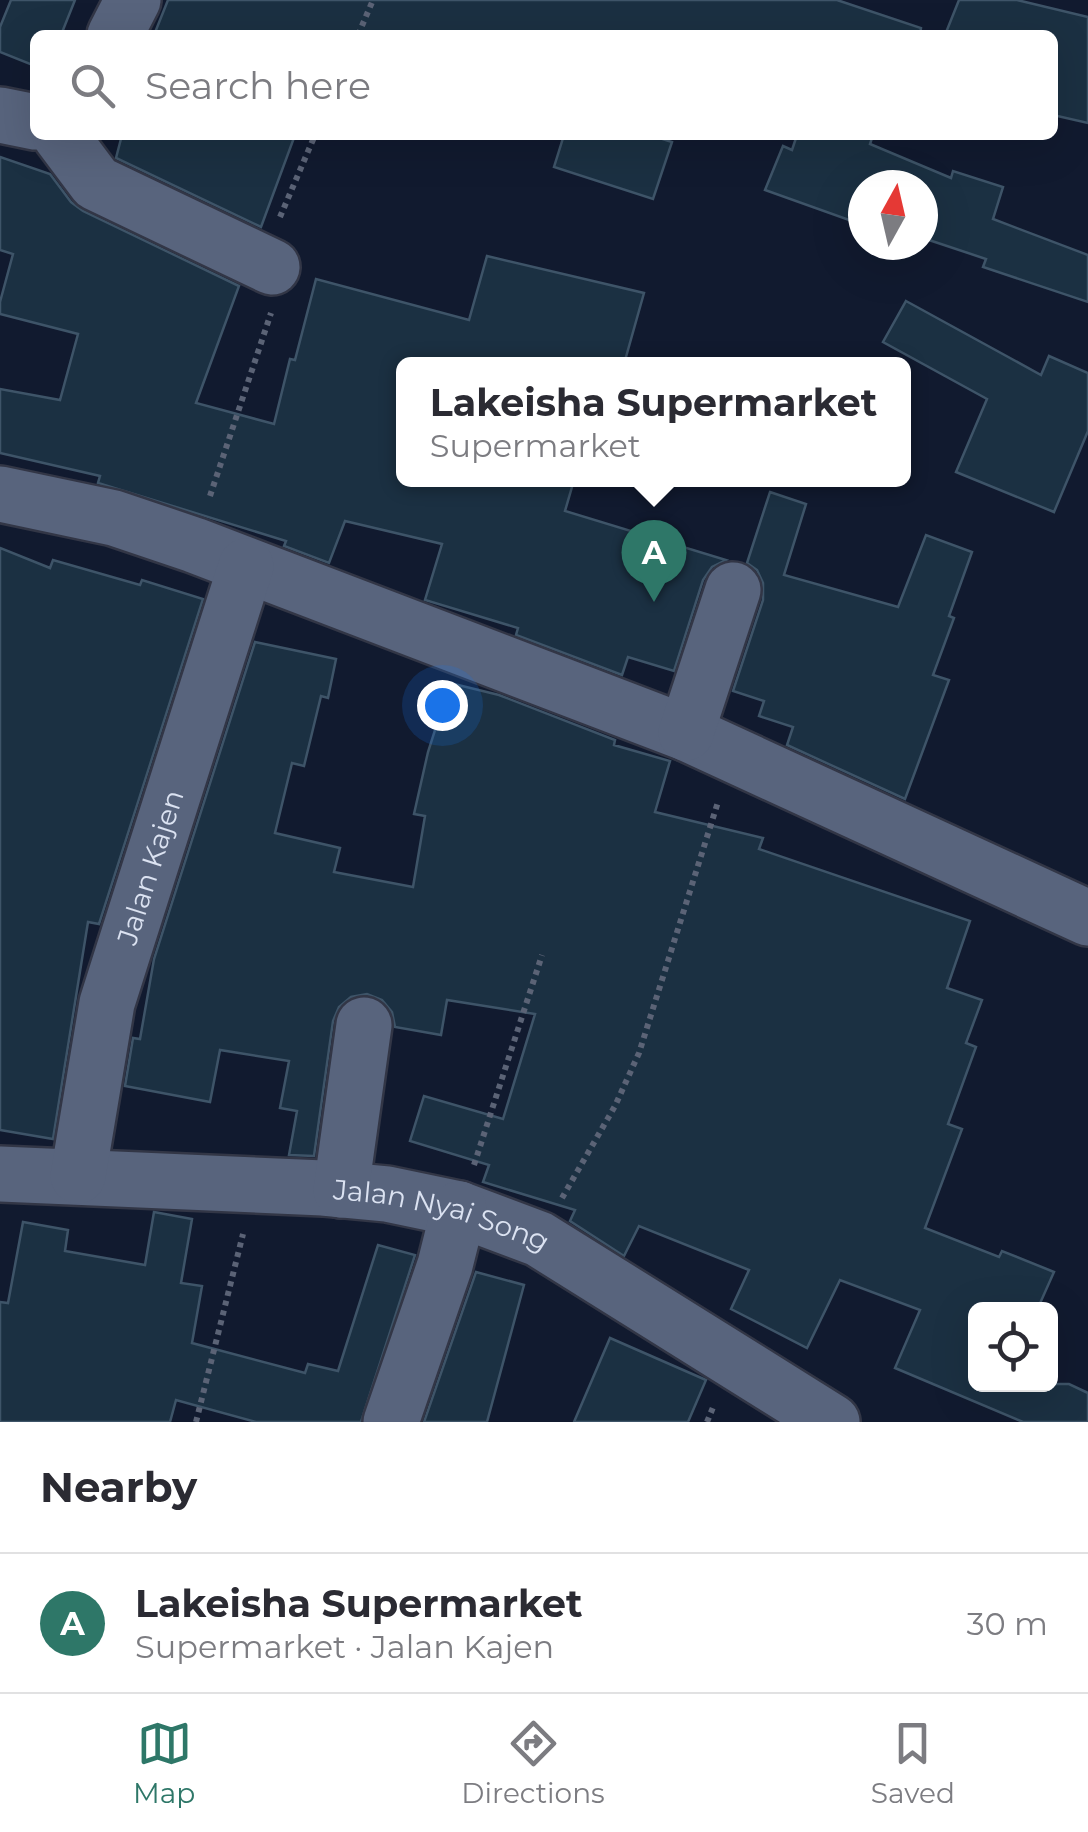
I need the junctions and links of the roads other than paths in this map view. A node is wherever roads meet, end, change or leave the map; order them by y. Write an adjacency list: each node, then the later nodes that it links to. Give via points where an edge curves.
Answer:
1 (133, 0): 2 (street)
2 (118, 30)
3 (0, 115): 4 (street)
4 (30, 121)
5 (64, 140): 6 (street, via 96,183)
6 (272, 266)
7 (0, 494): 8 (street, via 114,518)
8 (246, 566): 10 (street); 14 (street, Jalan Kajen, via 107,1003)
9 (734, 590): 10 (street)
10 (710, 743): 11 (street)
11 (1088, 918)
12 (364, 1025): 15 (street)
13 (0, 1174): 14 (street, Jalan Nyai Song)
14 (78, 1176): 15 (street, Jalan Nyai Song)
15 (341, 1190): 16 (street, Jalan Nyai Song)
16 (460, 1208): 17 (street); 18 (street, Jalan Nyai Song, via 539,1239)
17 (392, 1422)
18 (832, 1422)

